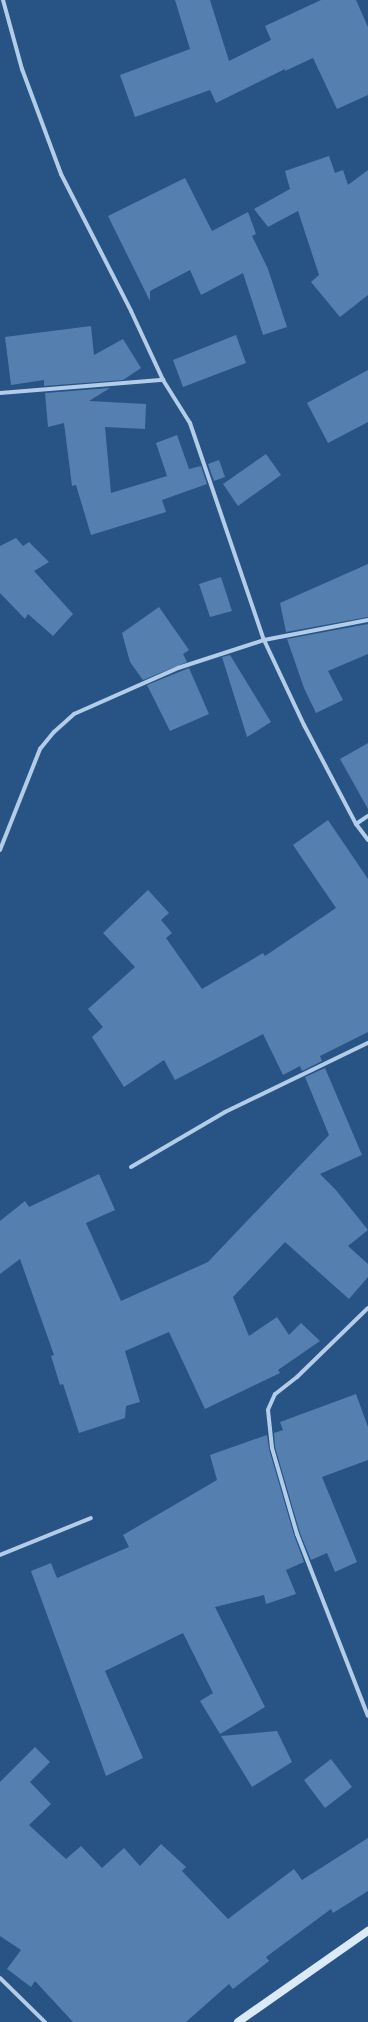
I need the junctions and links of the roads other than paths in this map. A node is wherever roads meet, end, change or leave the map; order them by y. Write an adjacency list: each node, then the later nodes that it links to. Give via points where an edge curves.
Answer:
1 (3, 0): 2 (street, via 22,69 61,174)
2 (163, 380): 3 (street); 5 (street, via 190,423)
3 (0, 393)
4 (368, 620): 5 (street)
5 (264, 640): 7 (street, via 304,725); 9 (street, via 178,668 74,714 40,749)
6 (368, 816): 7 (street)
7 (356, 824): 8 (street)
8 (368, 840)
9 (0, 850)
10 (368, 1043): 11 (street, via 225,1112)
11 (131, 1167)
12 (368, 1308): 15 (street, via 297,1377 275,1394 268,1410 272,1448 297,1534)
13 (90, 1518): 14 (street)
14 (0, 1555)
15 (368, 1716)
16 (368, 1931): 19 (street)
17 (0, 1978): 18 (street)
18 (45, 2022)
19 (238, 2022)

